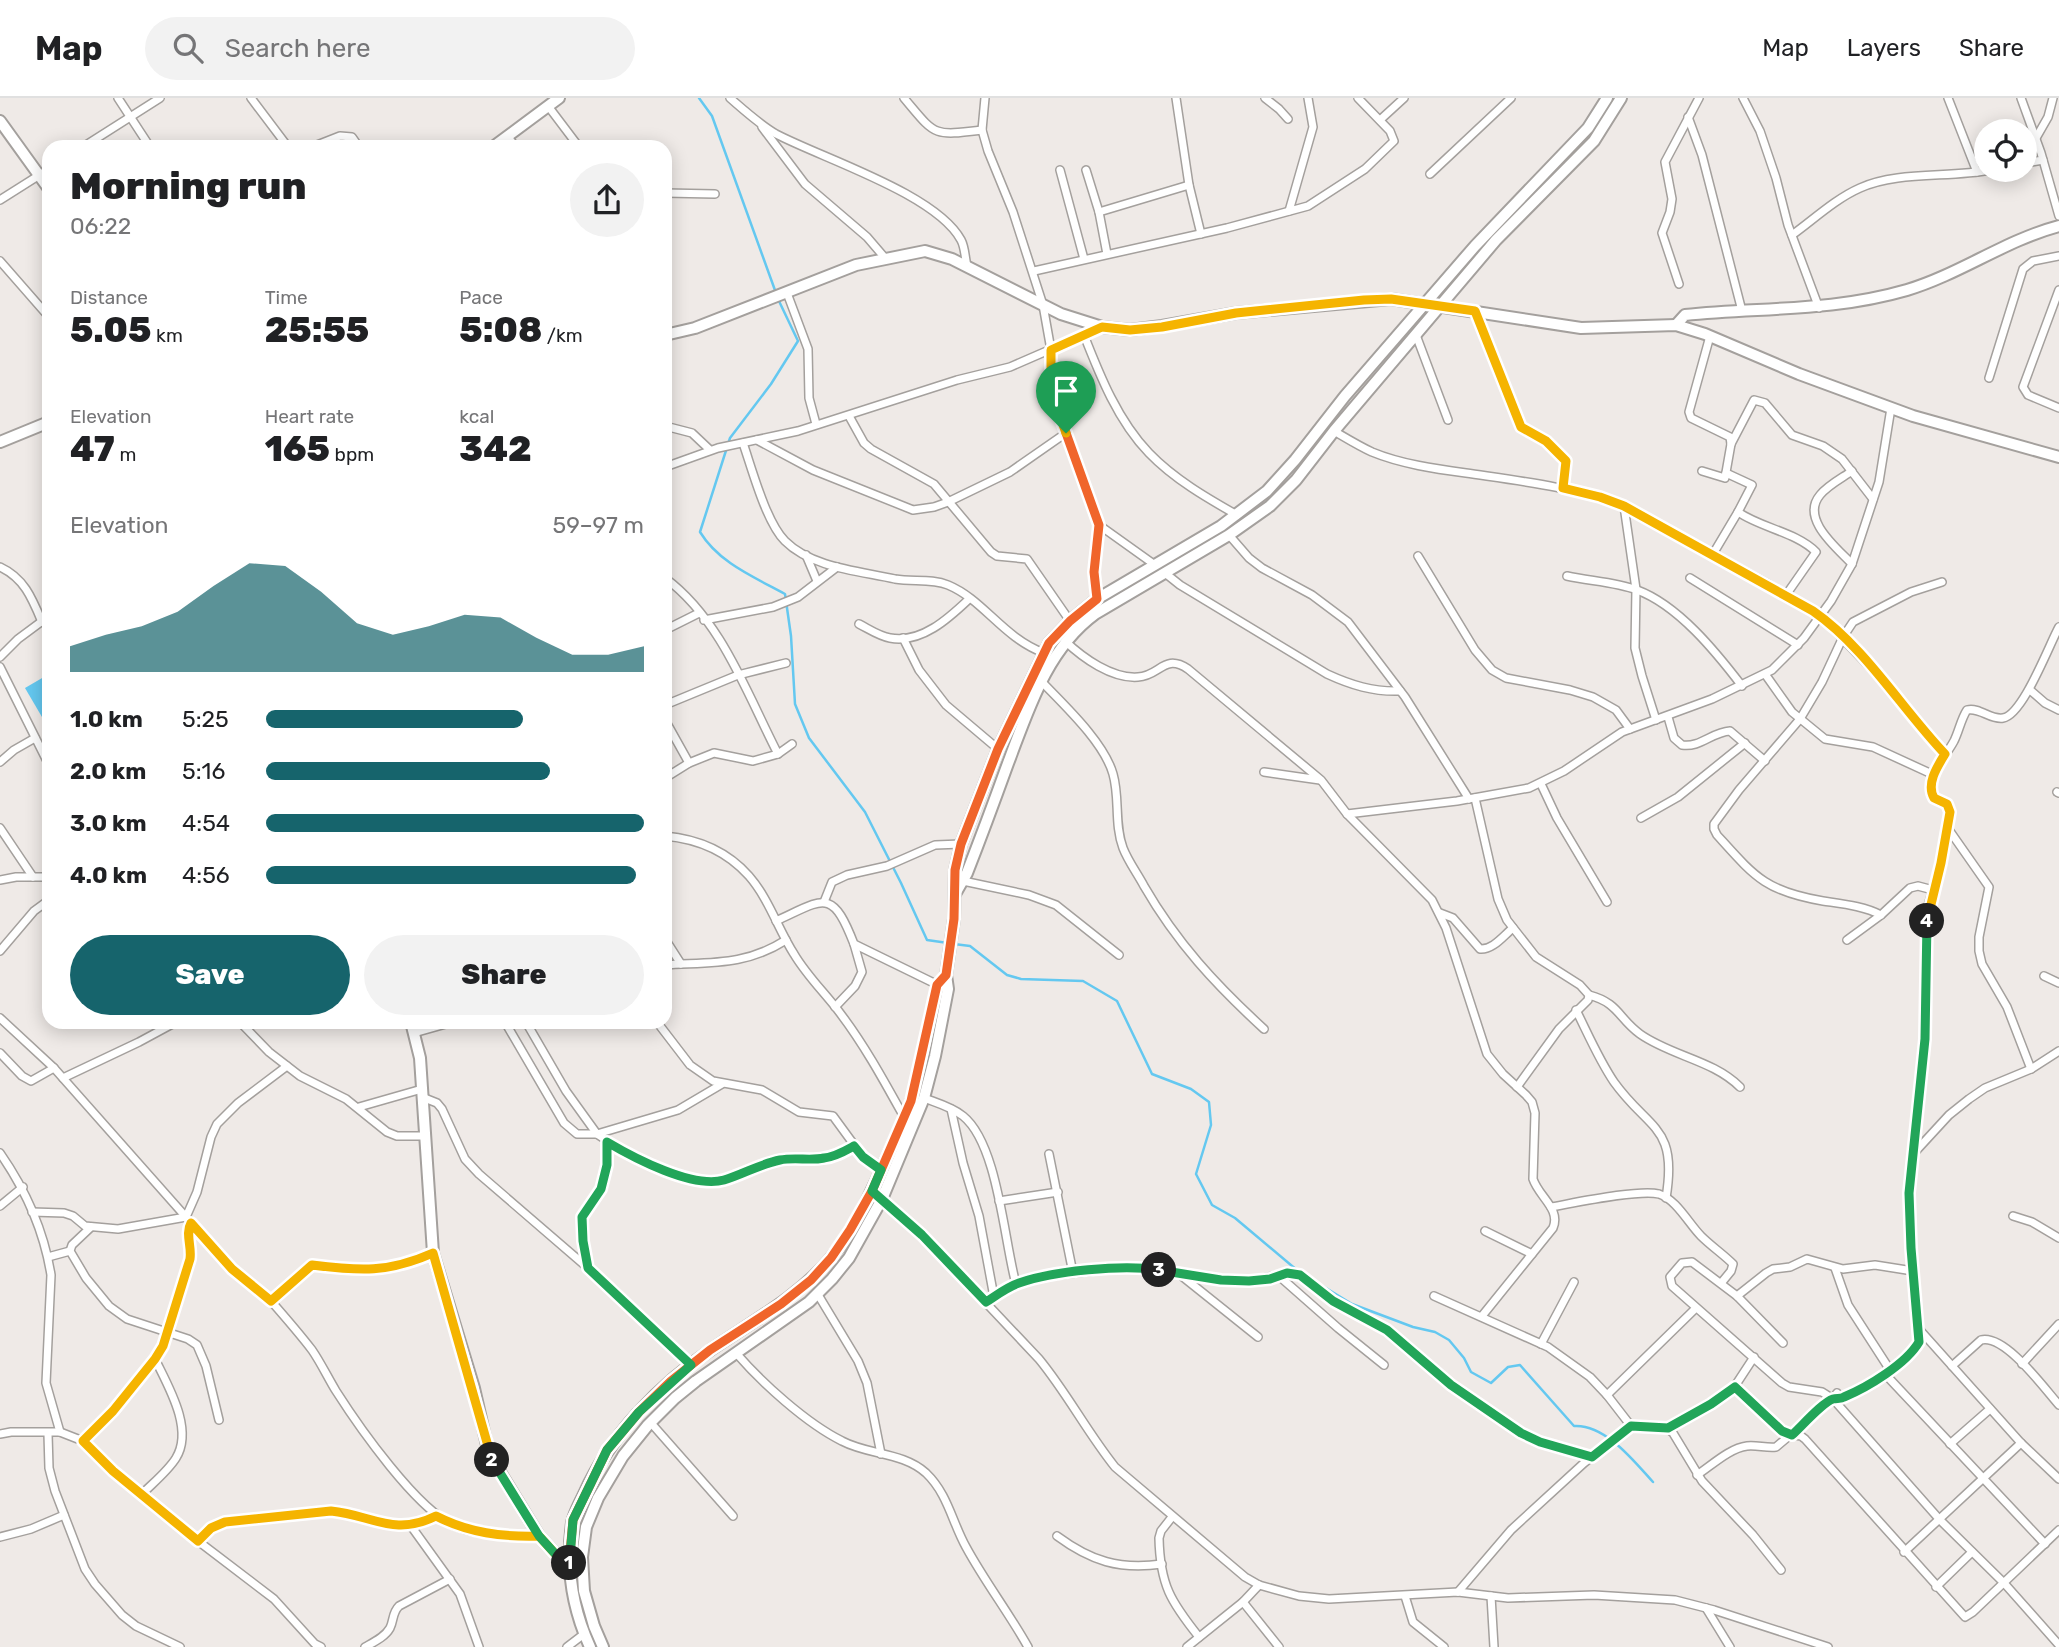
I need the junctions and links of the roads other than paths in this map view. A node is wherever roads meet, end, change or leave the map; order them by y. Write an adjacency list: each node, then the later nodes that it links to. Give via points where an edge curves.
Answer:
1 (118, 98): 21 (street)
2 (160, 98): 21 (street)
3 (251, 98): 33 (street)
4 (730, 98): 27 (street)
5 (904, 98): 28 (street, via 938,132)
6 (985, 98): 28 (street)
7 (1176, 98): 50 (street)
8 (1265, 98): 23 (street)
9 (1308, 98): 54 (street, via 1313,127)
10 (1358, 98): 25 (street)
11 (1404, 98): 25 (street)
12 (1511, 98): 47 (street)
13 (1607, 98): 70 (street, via 1588,128)
14 (1621, 98): 72 (street, via 1594,141 1496,240)
15 (1699, 98): 22 (street)
16 (1743, 98): 59 (street, via 1760,131)
17 (1948, 98): 42 (street)
18 (2021, 98): 24 (street)
19 (552, 101): 29 (street); 38 (street)
20 (2055, 103): 30 (street)
21 (131, 117): 31 (street); 32 (street)
22 (1688, 117): 67 (street, via 1665,166 1672,200 1662,233); 76 (street)
23 (1288, 119)
24 (2029, 119)
25 (1380, 120): 54 (street, via 1393,135 1388,149 1330,193)
26 (0, 121): 48 (street)
27 (759, 124): 62 (street, via 805,184); 65 (street, via 928,207 953,228 962,242)
28 (982, 130): 66 (street)
29 (508, 136): 36 (street); 37 (street)
30 (2037, 136)
31 (94, 140)
32 (146, 140)
33 (283, 140)
34 (330, 140): 35 (street, via 340,136)
35 (354, 140)
36 (503, 140)
37 (511, 140)
38 (575, 140)
39 (2037, 141): 40 (street)
40 (2043, 160): 41 (street); 56 (street)
41 (2037, 161)
42 (1974, 164)
43 (1060, 170): 63 (street)
44 (1086, 170): 55 (street)
45 (1974, 172): 59 (street, via 1882,181 1860,188)
46 (42, 173): 48 (street)
47 (1430, 174)
48 (38, 176): 49 (street); 53 (street)
49 (42, 181)
50 (1189, 185): 55 (street); 58 (street)
51 (672, 193): 52 (street)
52 (715, 194)
53 (0, 200)
54 (1289, 211): 58 (street)
55 (1098, 212): 60 (street)
56 (2059, 216)
57 (2059, 226): 73 (street, via 1909,289)
58 (1201, 234): 60 (street)
59 (1792, 235): 73 (street)
60 (1107, 254): 63 (street)
61 (2059, 256): 84 (street, via 2033,261 2023,269)
62 (885, 258): 65 (street, via 925,251); 68 (street)
63 (1084, 259): 66 (street)
64 (0, 261): 74 (street)
65 (967, 266): 71 (street)
66 (1034, 271): 71 (street)
67 (1679, 284)
68 (784, 294): 79 (street); 89 (street, via 808,349 809,398)
69 (2058, 296): 86 (street, via 2023,387 2028,394)
70 (1426, 303): 72 (street); 78 (street, via 1364,300 1236,313 1162,327); 109 (street, via 1295,460)
71 (1043, 305): 78 (street); 83 (street)
72 (1440, 306): 75 (street); 81 (street)
73 (1819, 308): 76 (street)
74 (42, 309)
75 (1475, 311): 77 (street, via 1581,328); 104 (street, via 1521,427 1546,441 1566,461)
76 (1742, 311): 77 (street, via 1685,315)
77 (1676, 325): 82 (street)
78 (1102, 327): 80 (street)
79 (672, 333)
80 (1084, 335): 83 (street); 109 (street, via 1104,385 1149,454)
81 (1416, 335): 88 (street); 92 (street)
82 (1710, 336): 85 (street); 97 (street, via 1689,412 1691,418 1730,437)
83 (1051, 350): 87 (street); 93 (street, via 1051,384)
84 (1989, 378)
85 (1891, 408): 99 (street); 105 (street)
86 (2059, 408)
87 (849, 416): 89 (street); 106 (street, via 864,443 934,484)
88 (1448, 420)
89 (816, 424): 94 (street)
90 (42, 425): 95 (street)
91 (672, 428): 98 (street, via 692,433)
92 (1334, 431): 104 (street, via 1388,457); 111 (street, via 1270,506)
93 (1066, 433): 106 (street, via 1010,472); 110 (street)
94 (757, 440): 96 (street); 106 (street, via 813,470 905,507 922,510)
95 (0, 442)
96 (740, 443): 98 (street); 113 (street, via 778,532)
97 (1731, 444): 102 (street, via 1754,400 1765,402 1792,435 1823,446); 103 (street)
98 (714, 449): 100 (street)
99 (2059, 457)
100 (672, 464)
101 (1702, 471): 103 (street, via 1725,478)
102 (1852, 471): 105 (street); 115 (street, via 1820,494 1815,505 1815,519 1823,533)
103 (1726, 473): 108 (street, via 1752,485)
104 (1563, 488): 107 (street)
105 (1873, 499): 115 (street)
106 (948, 502): 132 (street, via 990,552 1022,557 1032,564)
107 (1624, 506): 112 (street); 125 (street)
108 (1738, 512): 112 (street); 126 (street, via 1816,552)
109 (1238, 516): 116 (street)
110 (1099, 525): 116 (street); 128 (street, via 1094,572)
111 (1229, 535): 119 (street); 150 (street, via 1262,568 1312,595 1348,622)
112 (1713, 554): 126 (street)
113 (806, 555): 118 (street); 122 (street)
114 (1418, 556): 156 (street, via 1492,670 1506,678 1594,697 1616,710)
115 (1852, 564): 130 (street)
116 (1155, 565): 128 (street)
117 (0, 567): 129 (street, via 20,580)
118 (836, 567): 122 (street); 127 (street, via 945,584)
119 (1165, 573): 139 (street, via 1095,614); 150 (street, via 1327,674 1378,691)
120 (1567, 576): 125 (street)
121 (1690, 578): 140 (street)
122 (817, 581): 131 (street, via 798,597 773,607)
123 (1942, 582): 137 (street, via 1911,592 1853,622)
124 (672, 583): 131 (street)
125 (1636, 589): 148 (street, via 1658,600 1706,642); 155 (street, via 1636,648)
126 (1786, 595): 130 (street)
127 (969, 599): 138 (street, via 940,625); 141 (street, via 1012,636)
128 (1097, 599): 132 (street)
129 (42, 613)
130 (1821, 616): 137 (street); 140 (street)
131 (702, 617): 136 (street); 146 (street)
132 (1070, 621): 141 (street)
133 (42, 622): 142 (street)
134 (859, 624): 138 (street, via 884,636)
135 (2059, 627): 149 (street)
136 (672, 628)
137 (1843, 637): 154 (street); 164 (street)
138 (903, 638): 161 (street, via 919,670 946,705)
139 (1065, 641): 147 (street); 171 (street, via 1096,664 1135,678 1178,663)
140 (1798, 645): 145 (street)
141 (1044, 653): 161 (street)
142 (0, 657)
143 (786, 663): 146 (street)
144 (0, 667): 158 (street)
145 (1765, 674): 148 (street); 154 (street)
146 (738, 675): 151 (street); 163 (street)
147 (1041, 681): 183 (street); 215 (street, via 1083,725 1107,760 1123,848 1151,899 1191,956)
148 (1742, 686): 153 (street)
149 (2030, 690): 152 (street); 164 (street, via 2007,718 1967,710)
150 (1400, 691): 173 (street)
151 (672, 702)
152 (2058, 706)
153 (1668, 717): 155 (street); 159 (street, via 1674,738 1682,745 1726,731)
154 (1800, 719): 165 (street); 170 (street, via 1825,738 1873,747)
155 (1656, 720): 156 (street)
156 (1630, 729): 172 (street)
157 (672, 733): 167 (street)
158 (35, 738): 162 (street); 166 (street)
159 (1745, 743): 165 (street); 175 (street, via 1678,797)
160 (792, 744): 163 (street)
161 (998, 749): 179 (street)
162 (42, 752)
163 (778, 754): 167 (street, via 753,761 713,753)
164 (1945, 754): 170 (street)
165 (1765, 761): 190 (street, via 1717,818 1717,835 1754,874 1782,892)
166 (0, 762)
167 (689, 763): 169 (street)
168 (1264, 772): 171 (street)
169 (672, 774)
170 (1934, 775): 176 (street, via 1932,796 1949,807)
171 (1321, 780): 174 (street)
172 (1541, 784): 173 (street); 187 (street)
173 (1472, 798): 174 (street); 192 (street, via 1501,910)
174 (1347, 814): 189 (street, via 1402,867)
175 (1642, 818)
176 (1947, 827): 184 (street); 220 (street, via 1989,887 1979,951)
177 (0, 828): 180 (street)
178 (672, 837): 191 (street, via 705,843 726,856 748,875)
179 (961, 844): 185 (street); 186 (street, via 935,845 887,866 847,875 832,883)
180 (33, 877): 181 (street); 182 (street)
181 (42, 877)
182 (0, 880)
183 (963, 881): 185 (street); 198 (street, via 1056,905)
184 (1933, 890): 190 (street, via 1914,886); 235 (street, via 1925,933 1925,1039)
185 (954, 897): 201 (street)
186 (824, 902): 191 (street); 195 (street, via 843,915)
187 (1607, 902)
188 (42, 905): 197 (street)
189 (1440, 913): 192 (street, via 1453,918 1480,949 1492,946); 223 (street, via 1487,1054)
190 (1881, 915): 194 (street)
191 (776, 921): 193 (street)
192 (1513, 928): 205 (street, via 1536,957)
193 (786, 940): 199 (street, via 738,961); 206 (street)
194 (1847, 940)
195 (854, 944): 204 (street); 206 (street, via 862,972)
196 (672, 950): 199 (street)
197 (0, 951)
198 (1119, 955)
199 (681, 964): 200 (street)
200 (672, 965)
201 (946, 975): 204 (street); 226 (street, via 948,989)
202 (2044, 976): 203 (street)
203 (2059, 983)
204 (937, 985): 229 (street, via 925,1048)
205 (1589, 995): 207 (street); 224 (street, via 1614,1006 1640,1034 1722,1072)
206 (835, 1007): 229 (street, via 877,1067)
207 (1576, 1010): 223 (street); 241 (street, via 1615,1083 1663,1135 1669,1166)
208 (0, 1018): 219 (street)
209 (163, 1029): 221 (street)
210 (247, 1029): 218 (street)
211 (413, 1029): 225 (street)
212 (509, 1029): 230 (street, via 564,1123 577,1134)
213 (530, 1029): 230 (street)
214 (662, 1029): 222 (street, via 690,1065)
215 (1264, 1029)
216 (2059, 1051): 220 (street)
217 (0, 1053): 219 (street, via 31,1081)
218 (287, 1066): 227 (street); 248 (street, via 217,1124)
219 (54, 1068): 221 (street)
220 (2031, 1069): 235 (street, via 1969,1099)
221 (63, 1078): 248 (street)
222 (722, 1084): 230 (street, via 678,1110); 233 (street, via 762,1090 799,1112 833,1116)
223 (1517, 1087): 245 (street, via 1532,1102 1533,1180)
224 (1740, 1087)
225 (422, 1091): 227 (street); 231 (street); 256 (street, via 442,1110 465,1159 479,1174)
226 (924, 1098): 228 (street); 242 (street)
227 (359, 1107): 231 (street, via 387,1132)
228 (951, 1109): 243 (street, via 964,1117 983,1144); 268 (street)
229 (904, 1117): 237 (street)
230 (597, 1134): 232 (street)
231 (425, 1136): 253 (street)
232 (607, 1142): 233 (street, via 654,1166 712,1182 758,1165 823,1159); 256 (street, via 601,1189 582,1217)
233 (854, 1146): 237 (street)
234 (0, 1153): 238 (street)
235 (1914, 1153): 258 (street, via 1909,1193)
236 (1049, 1154): 240 (street)
237 (881, 1170): 239 (street)
238 (23, 1187): 244 (street); 246 (street)
239 (872, 1191): 242 (street); 283 (street, via 831,1258 811,1280)
240 (1058, 1192): 243 (street); 260 (street)
241 (1666, 1198): 245 (street, via 1648,1194); 263 (street, via 1733,1264)
242 (882, 1199): 265 (street, via 849,1258); 270 (street)
243 (999, 1201): 264 (street)
244 (0, 1206)
245 (1551, 1207): 254 (street, via 1556,1221)
246 (32, 1212): 249 (street, via 64,1213); 255 (street)
247 (2013, 1216): 251 (street)
248 (188, 1220): 249 (street, via 118,1229); 269 (street, via 232,1269); 275 (street, via 190,1259)
249 (91, 1227): 252 (street)
250 (1485, 1231): 254 (street)
251 (2059, 1238)
252 (70, 1251): 255 (street); 275 (street, via 109,1306 127,1319)
253 (433, 1253): 269 (street, via 379,1270 312,1265); 316 (street, via 489,1454)
254 (1532, 1254): 272 (street)
255 (48, 1257): 296 (street, via 46,1383)
256 (588, 1268): 283 (street)
257 (1835, 1268): 258 (street, via 1875,1265); 267 (street, via 1807,1259 1773,1269); 286 (street, via 1848,1305)
258 (1913, 1271): 274 (street)
259 (1177, 1272): 260 (street, via 1144,1268); 261 (street, via 1221,1280); 276 (street)
260 (1073, 1273): 264 (street)
261 (1279, 1276): 284 (street); 304 (street, via 1300,1275 1333,1301 1387,1330 1451,1385 1521,1433)
262 (1574, 1282): 278 (street)
263 (1722, 1282): 267 (street); 271 (street, via 1692,1262 1682,1263 1669,1282)
264 (1016, 1284): 268 (street)
265 (817, 1293): 279 (street); 303 (street, via 858,1361 870,1394)
266 (1434, 1296): 272 (street)
267 (1737, 1296): 277 (street)
268 (994, 1297): 270 (street)
269 (271, 1301): 310 (street, via 313,1352 355,1419)
270 (986, 1302): 312 (street, via 1055,1378 1115,1467)
271 (1696, 1307): 280 (street); 288 (street)
272 (1482, 1316): 278 (street)
273 (2059, 1324): 282 (street)
274 (1919, 1329): 285 (street); 286 (street, via 1916,1347)
275 (167, 1332): 281 (street); 292 (street, via 188,1339 202,1352)
276 (1258, 1337)
277 (1783, 1343)
278 (1541, 1344): 288 (street, via 1590,1377)
279 (736, 1353): 293 (street, via 696,1381); 303 (street, via 808,1419 841,1441)
280 (1754, 1357): 287 (street); 289 (street, via 1789,1387)
281 (155, 1359): 300 (street); 308 (street, via 176,1406 182,1445)
282 (2021, 1364): 285 (street, via 2006,1347 1987,1339); 290 (street)
283 (691, 1365): 324 (street, via 639,1412 607,1450 573,1520)
284 (1384, 1366)
285 (1952, 1366): 291 (street)
286 (1887, 1372): 289 (street, via 1842,1398); 302 (street)
287 (1735, 1387): 295 (street); 299 (street)
288 (1607, 1395): 294 (street)
289 (1835, 1396): 299 (street); 313 (street)
290 (2059, 1405)
291 (1990, 1409): 301 (street); 302 (street)
292 (219, 1420)
293 (651, 1423): 311 (street); 327 (street, via 623,1456 598,1497 586,1527)
294 (1631, 1426): 295 (street); 304 (street)
295 (1668, 1428): 305 (street)
296 (60, 1432): 298 (street); 300 (street)
297 (0, 1434): 298 (street)
298 (48, 1434): 309 (street, via 49,1468)
299 (1792, 1435): 305 (street, via 1776,1447 1738,1447); 321 (street, via 1805,1439)
300 (83, 1441): 308 (street)
301 (2021, 1443): 306 (street); 307 (street)
302 (1950, 1444): 307 (street)
303 (881, 1454): 346 (street, via 927,1474 947,1500 967,1549)
304 (1592, 1457): 331 (street, via 1511,1530)
305 (1698, 1475): 325 (street)
306 (2059, 1479)
307 (1983, 1480): 313 (street); 320 (street)
308 (142, 1494): 319 (street)
309 (64, 1515): 318 (street); 339 (street, via 85,1569 113,1605 136,1626)
310 (436, 1516): 314 (street); 316 (street, via 480,1533)
311 (733, 1516)
312 (1172, 1517): 323 (street, via 1159,1538); 329 (street)
313 (1940, 1520): 321 (street); 322 (street)
314 (411, 1526): 319 (street, via 331,1511 225,1522); 326 (street)
315 (2059, 1530): 320 (street)
316 (539, 1536): 324 (street)
317 (1056, 1536): 323 (street, via 1109,1564)
318 (0, 1537)
319 (198, 1541): 340 (street, via 274,1599)
320 (2045, 1544): 328 (street)
321 (1905, 1552): 330 (street)
322 (1972, 1552): 328 (street); 330 (street)
323 (1162, 1564): 337 (street, via 1168,1595)
324 (569, 1569): 327 (street); 336 (street)
325 (1781, 1570)
326 (450, 1579): 341 (street, via 399,1606 384,1636); 342 (street, via 467,1607)
327 (583, 1580): 345 (street)
328 (2004, 1583): 330 (street, via 1965,1617); 338 (street)
329 (1259, 1585): 332 (street, via 1298,1597); 334 (street)
330 (1936, 1587)
331 (1458, 1592): 332 (street); 333 (street)
332 (1405, 1596): 349 (street, via 1413,1622)
333 (1491, 1596): 335 (street, via 1594,1595 1675,1600); 350 (street)
334 (1243, 1602): 337 (street); 348 (street)
335 (1710, 1609): 351 (street); 352 (street)
336 (584, 1634): 343 (street); 344 (street)
337 (1199, 1637): 347 (street)
338 (2059, 1645)
339 (180, 1647)
340 (321, 1647)
341 (365, 1647)
342 (479, 1647)
343 (567, 1647)
344 (590, 1647)
345 (603, 1647)
346 (1028, 1647)
347 (1187, 1647)
348 (1279, 1647)
349 (1444, 1647)
350 (1494, 1647)
351 (1730, 1647)
352 (1829, 1647)

